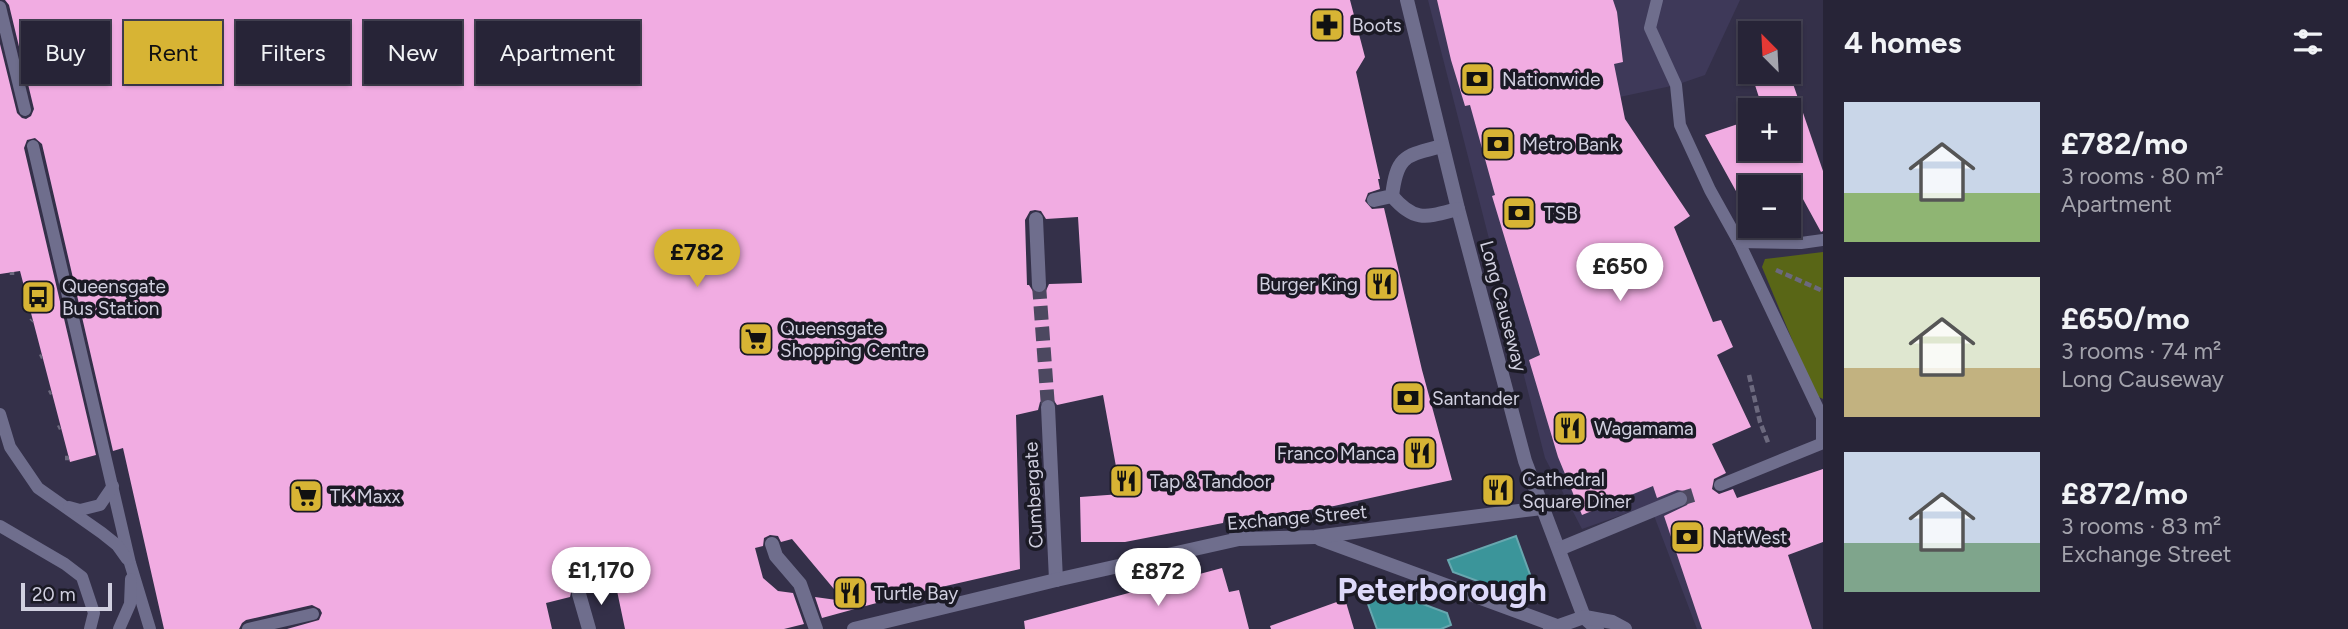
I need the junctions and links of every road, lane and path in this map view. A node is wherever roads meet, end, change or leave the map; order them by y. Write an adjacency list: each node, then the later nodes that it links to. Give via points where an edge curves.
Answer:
1 (1407, 0): 6 (street, Long Causeway)
2 (1657, 0): 12 (lane, via 1650,28 1676,85 1680,125)
3 (0, 7): 4 (lane)
4 (24, 110)
5 (33, 146): 21 (lane)
6 (1443, 146): 7 (street, via 1410,155 1395,171); 9 (street, Long Causeway)
7 (1392, 195): 8 (street); 9 (street, via 1405,210 1423,217)
8 (1374, 200)
9 (1458, 209): 24 (street, Long Causeway, via 1525,461)
10 (1036, 219): 13 (street)
11 (1823, 240): 12 (lane)
12 (1739, 242): 14 (path, via 1775,270); 18 (lane, via 1822,416)
13 (1040, 285)
14 (1823, 292)
15 (1749, 375): 19 (path, via 1759,422)
16 (1048, 407): 32 (street, Cumbergate)
17 (0, 414): 23 (lane, via 10,447 38,488)
18 (1823, 443): 19 (lane)
19 (1775, 463): 20 (lane)
20 (1720, 485)
21 (113, 486): 23 (lane, via 100,505 80,510); 31 (lane)
22 (1680, 499): 30 (street)
23 (62, 505): 31 (lane, via 117,545)
24 (1542, 508): 27 (street, Exchange Street); 30 (street, Long Causeway)
25 (1232, 522): 28 (street)
26 (0, 526): 37 (lane, via 82,578 94,612)
27 (1315, 537): 28 (street, Exchange Street); 36 (street)
28 (1239, 540): 32 (street, Exchange Street)
29 (772, 544): 42 (street, via 776,556 800,584)
30 (1559, 548): 35 (street, Long Causeway)
31 (130, 563): 38 (lane, via 130,604); 39 (lane)
32 (1056, 580): 43 (street, Exchange Street)
33 (579, 594): 41 (street)
34 (313, 614): 40 (lane)
35 (1584, 617): 36 (street); 44 (street); 45 (street)
36 (1553, 628)
37 (90, 629)
38 (119, 629)
39 (150, 629)
40 (248, 629)
41 (589, 629)
42 (816, 629)
43 (853, 629)
44 (1597, 629)
45 (1625, 629)

